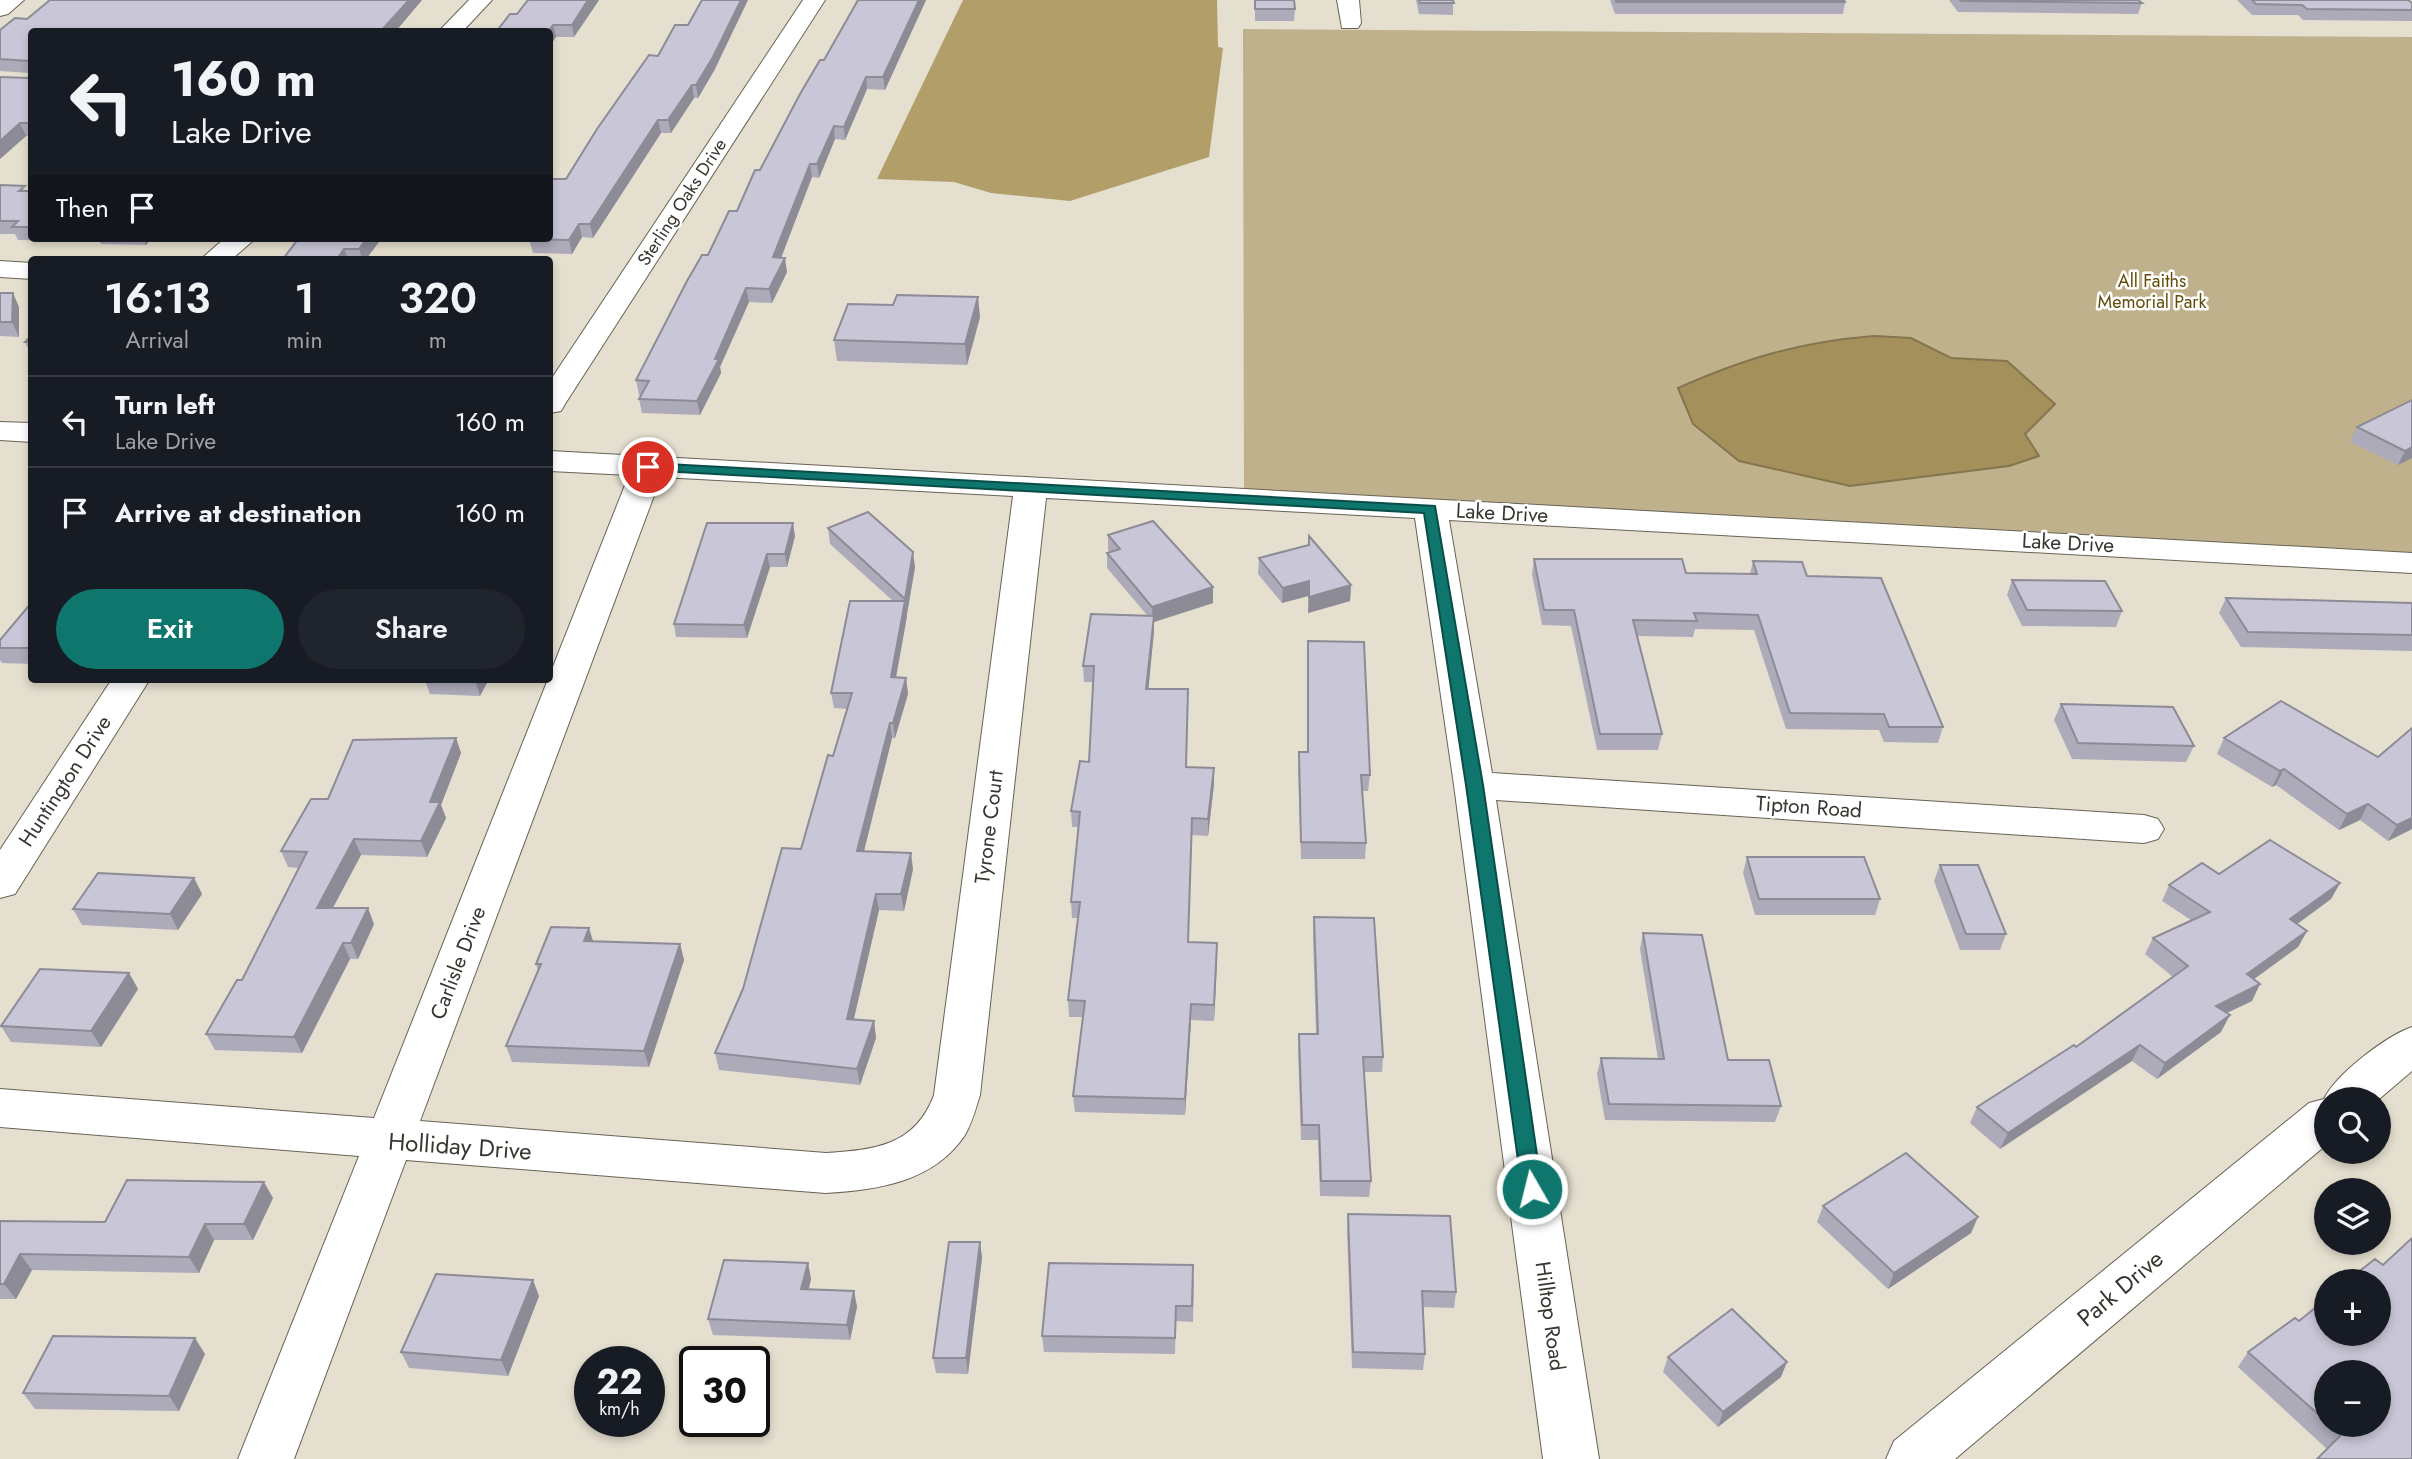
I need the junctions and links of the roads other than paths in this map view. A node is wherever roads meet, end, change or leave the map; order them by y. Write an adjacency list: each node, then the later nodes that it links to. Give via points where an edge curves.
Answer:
1 (13, 0): 5 (street)
2 (481, 0): 7 (street)
3 (814, 0): 12 (street, Sterling Oaks Drive)
4 (1348, 0): 6 (street)
5 (0, 9)
6 (1350, 23)
7 (453, 28)
8 (237, 242): 9 (street)
9 (219, 256)
10 (0, 269): 11 (street)
11 (28, 271)
12 (553, 399)
13 (0, 431): 14 (street)
14 (28, 433)
15 (553, 461): 16 (street, Lake Drive)
16 (648, 467): 17 (street, Lake Drive); 28 (street, Carlisle Drive)
17 (1031, 486): 18 (street, Lake Drive); 29 (street, Tyrone Court, via 957,1094 947,1123)
18 (1430, 509): 19 (street, Lake Drive); 21 (street, Hilltop Road)
19 (2412, 563)
20 (128, 683): 23 (street, Huntington Drive)
21 (1475, 785): 22 (street, Tipton Road); 31 (street, Hilltop Road)
22 (2144, 829)
23 (0, 883)
24 (2412, 1045): 25 (street)
25 (2361, 1087)
26 (0, 1108): 28 (street, Holliday Drive)
27 (2314, 1127): 32 (street, Park Drive)
28 (390, 1141): 29 (street, Holliday Drive, via 826,1173 875,1170); 30 (street, Carlisle Drive)
29 (917, 1153)
30 (266, 1459)
31 (1571, 1459)
32 (1914, 1459)

